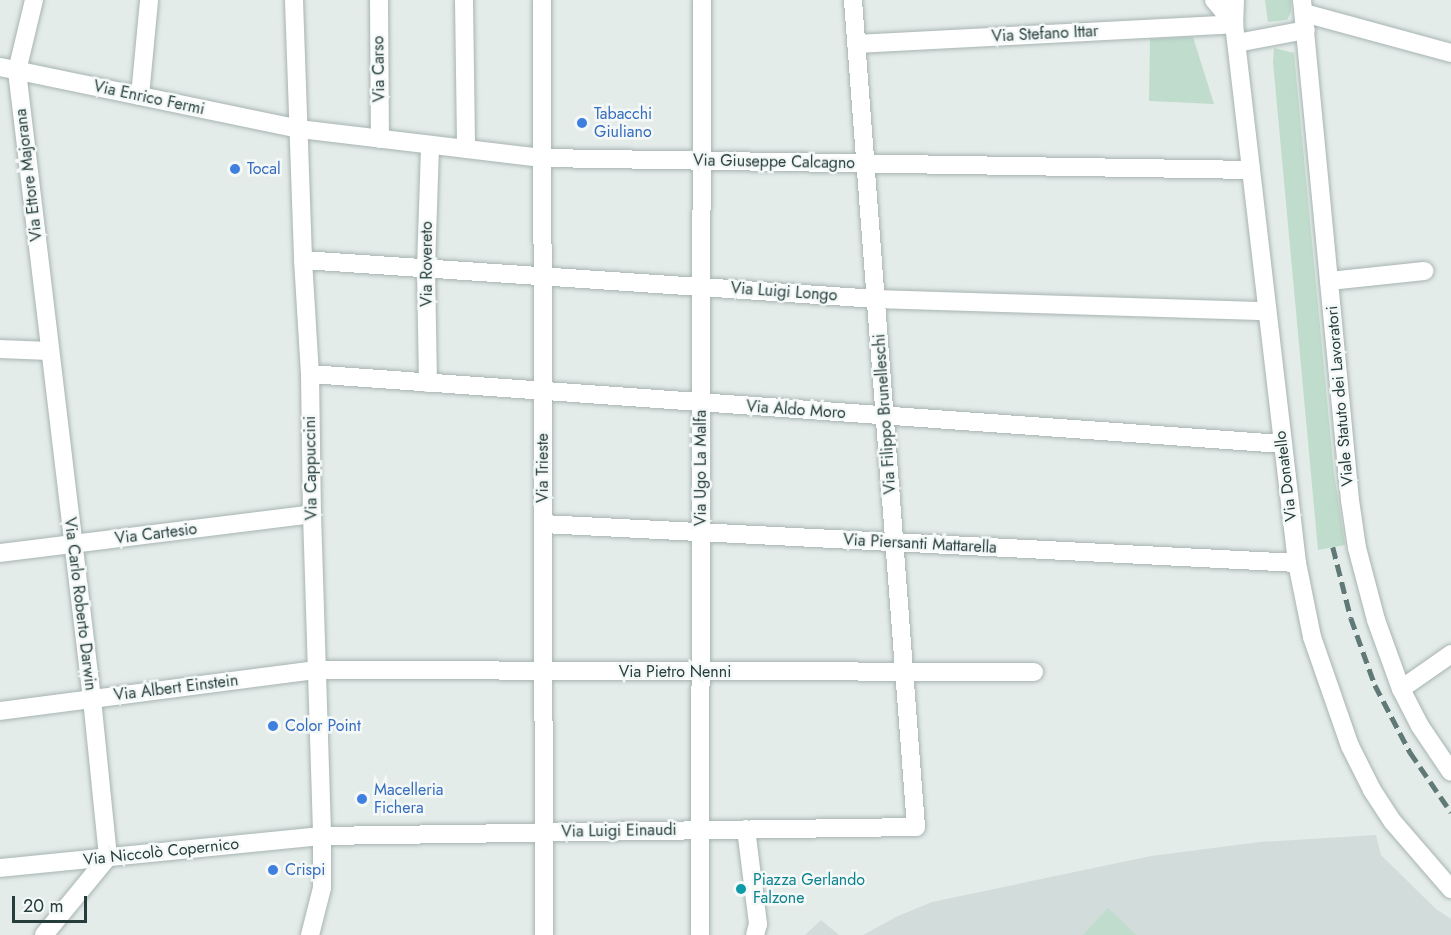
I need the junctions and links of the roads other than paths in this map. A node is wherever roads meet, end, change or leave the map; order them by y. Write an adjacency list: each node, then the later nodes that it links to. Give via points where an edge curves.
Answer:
1 (34, 0): 16 (street, Via Ettore Majorana)
2 (149, 0): 17 (street)
3 (294, 0): 18 (street, Via Cappuccini)
4 (379, 0): 19 (street, Via Carso)
5 (464, 0): 21 (street)
6 (542, 0): 22 (street, Via Trieste)
7 (702, 0): 23 (street, Via Ugo La Malfa)
8 (853, 0): 14 (street, Via Filippo Brunelleschi)
9 (1215, 0): 12 (street)
10 (1235, 0): 12 (street, Via Donatello)
11 (1304, 14): 13 (street); 15 (street); 30 (street, Viale Statuto dei Lavoratori)
12 (1234, 24): 13 (street, Via Donatello); 14 (street, Via Stefano Ittar)
13 (1237, 43): 25 (street, Via Donatello)
14 (856, 44): 24 (street, Via Filippo Brunelleschi)
15 (1451, 53)
16 (9, 69): 17 (street, Via Enrico Fermi); 35 (street, Via Ettore Majorana)
17 (140, 96): 18 (street, Via Enrico Fermi)
18 (298, 129): 19 (street, Via Giuseppe Calcagno); 26 (street, Via Cappuccini)
19 (380, 139): 20 (street, Via Giuseppe Calcagno)
20 (430, 145): 21 (street, Via Giuseppe Calcagno); 27 (street, Via Rovereto)
21 (466, 149): 22 (street, Via Giuseppe Calcagno)
22 (543, 158): 23 (street, Via Giuseppe Calcagno); 29 (street, Via Trieste)
23 (701, 160): 24 (street, Via Giuseppe Calcagno); 31 (street, Via Ugo La Malfa)
24 (866, 163): 25 (street, Via Giuseppe Calcagno); 32 (street, Via Filippo Brunelleschi)
25 (1251, 170): 33 (street, Via Donatello)
26 (303, 260): 27 (street, Via Luigi Longo); 36 (street, Via Cappuccini)
27 (426, 268): 29 (street, Via Luigi Longo); 37 (street, Via Rovereto)
28 (1424, 271): 30 (street)
29 (543, 276): 31 (street, Via Luigi Longo); 38 (street, Via Trieste)
30 (1329, 281): 55 (street, Viale Statuto dei Lavoratori, via 1357,548 1376,620)
31 (701, 287): 32 (street, Via Luigi Longo); 39 (street, Via Ugo La Malfa)
32 (876, 299): 33 (street, Via Luigi Longo); 40 (street, Via Filippo Brunelleschi)
33 (1266, 311): 41 (street, Via Donatello)
34 (0, 349): 35 (street)
35 (49, 351): 46 (street, Via Carlo Roberto Darwin)
36 (310, 374): 37 (street, Via Aldo Moro); 42 (street, Via Cappuccini)
37 (428, 383): 38 (street, Via Aldo Moro)
38 (543, 392): 39 (street, Via Aldo Moro); 43 (street, Via Trieste)
39 (701, 403): 40 (street, Via Aldo Moro); 44 (street, Via Ugo La Malfa)
40 (885, 417): 41 (street, Via Aldo Moro); 45 (street, Via Filippo Brunelleschi)
41 (1282, 444): 48 (street, Via Donatello)
42 (312, 514): 46 (street, Via Cartesio); 50 (street, Via Cappuccini)
43 (543, 524): 44 (street, Via Piersanti Mattarella); 51 (street, Via Trieste)
44 (701, 532): 45 (street, Via Piersanti Mattarella); 52 (street, Via Ugo La Malfa)
45 (894, 543): 48 (street, Via Piersanti Mattarella); 53 (street, Via Filippo Brunelleschi)
46 (71, 544): 47 (street, Via Cartesio); 56 (street, Via Carlo Roberto Darwin)
47 (0, 553)
48 (1297, 562): 66 (street, Via Donatello, via 1312,637 1350,746 1393,822)
49 (1451, 654): 55 (street)
50 (317, 670): 51 (street, Via Pietro Nenni); 56 (street, Via Albert Einstein); 63 (street, Via Cappuccini)
51 (543, 672): 52 (street, Via Pietro Nenni); 62 (street, Via Trieste)
52 (700, 672): 53 (street, Via Pietro Nenni); 61 (street, Via Ugo La Malfa)
53 (904, 672): 54 (street, Via Pietro Nenni); 59 (street, Via Filippo Brunelleschi)
54 (1034, 672)
55 (1401, 689): 58 (street, Viale Statuto dei Lavoratori)
56 (92, 699): 57 (street, Via Albert Einstein); 64 (street, Via Carlo Roberto Darwin)
57 (0, 711)
58 (1451, 772)
59 (916, 827): 60 (street, Via Luigi Einaudi)
60 (746, 829): 61 (street, Via Luigi Einaudi); 71 (street, via 758,924)
61 (700, 830): 62 (street, Via Luigi Einaudi); 70 (street, Via Ugo La Malfa)
62 (544, 832): 63 (street, Via Luigi Einaudi); 69 (street, Via Trieste)
63 (322, 836): 64 (street, Via Niccolò Copernico); 68 (street, Via Cappuccini, via 322,888)
64 (108, 857): 65 (street, Via Niccolò Copernico); 67 (street)
65 (0, 868)
66 (1451, 889)
67 (44, 935)
68 (309, 935)
69 (544, 935)
70 (700, 935)
71 (755, 935)

